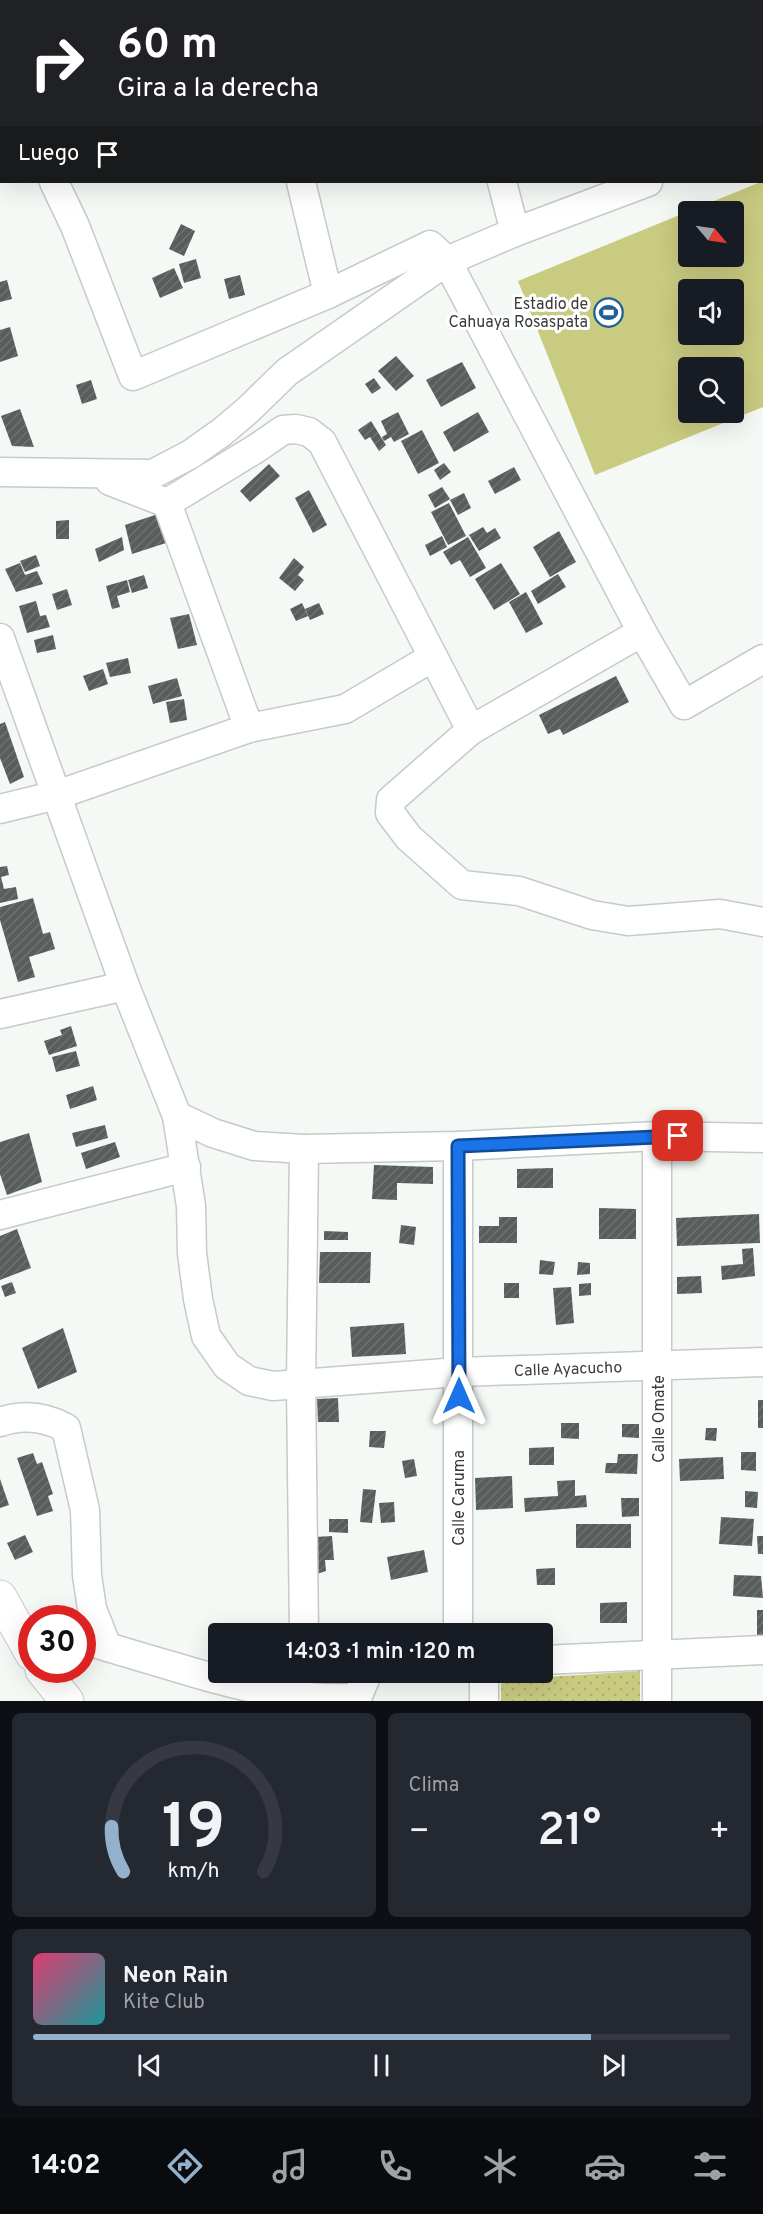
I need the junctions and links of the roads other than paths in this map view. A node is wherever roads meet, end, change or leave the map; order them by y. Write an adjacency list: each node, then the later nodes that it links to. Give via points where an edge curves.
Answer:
1 (54, 183): 7 (street, via 133,376)
2 (301, 183): 7 (street)
3 (502, 183): 5 (street)
4 (645, 183): 5 (street)
5 (515, 232): 6 (street)
6 (447, 261): 7 (street, via 430,245); 9 (street, via 287,372 248,410 191,454 153,474); 11 (street)
7 (328, 294)
8 (0, 472): 9 (street)
9 (93, 474): 10 (street)
10 (167, 503): 13 (street, via 284,430 309,432 322,442); 15 (street)
11 (642, 632): 14 (street, via 684,705); 16 (street)
12 (0, 640): 17 (street, Calle Ayacucho)
13 (433, 657): 15 (street, via 345,709); 16 (street)
14 (763, 658)
15 (249, 728): 17 (street)
16 (471, 730): 19 (street, via 391,800 390,806 390,813 409,838 462,885 519,891 592,915 628,921 720,914)
17 (57, 795): 18 (street); 20 (street, Calle Ayacucho)
18 (0, 809)
19 (763, 922)
20 (125, 986): 21 (street); 22 (street, Calle Ayacucho)
21 (0, 1014)
22 (177, 1116): 26 (street, via 254,1146); 27 (street, Calle Ayacucho)
23 (657, 1136): 24 (street); 25 (street); 30 (street, Calle Omate)
24 (763, 1138)
25 (458, 1146): 26 (street); 31 (street, Calle Caruma)
26 (304, 1149): 32 (street)
27 (186, 1167): 28 (street); 32 (street, Calle Ayacucho, via 192,1253 206,1336 227,1366 249,1381 273,1386)
28 (0, 1215)
29 (763, 1362): 30 (street, Calle Ayacucho)
30 (658, 1364): 31 (street, Calle Ayacucho); 39 (street, Calle Omate)
31 (459, 1372): 32 (street, Calle Ayacucho); 36 (street, Calle Caruma)
32 (301, 1385): 35 (street)
33 (0, 1422): 34 (street, via 31,1416 50,1419 66,1428 85,1510)
34 (91, 1605)
35 (304, 1623)
36 (458, 1623)
37 (96, 1643): 44 (street, via 234,1685)
38 (763, 1650): 39 (street)
39 (657, 1655): 40 (street); 48 (street, Calle Omate)
40 (553, 1660)
41 (52, 1683): 46 (main road)
42 (364, 1683): 45 (street)
43 (484, 1683): 47 (street)
44 (305, 1685): 45 (street, via 337,1700)
45 (357, 1700)
46 (67, 1701)
47 (484, 1701)
48 (657, 1701)

